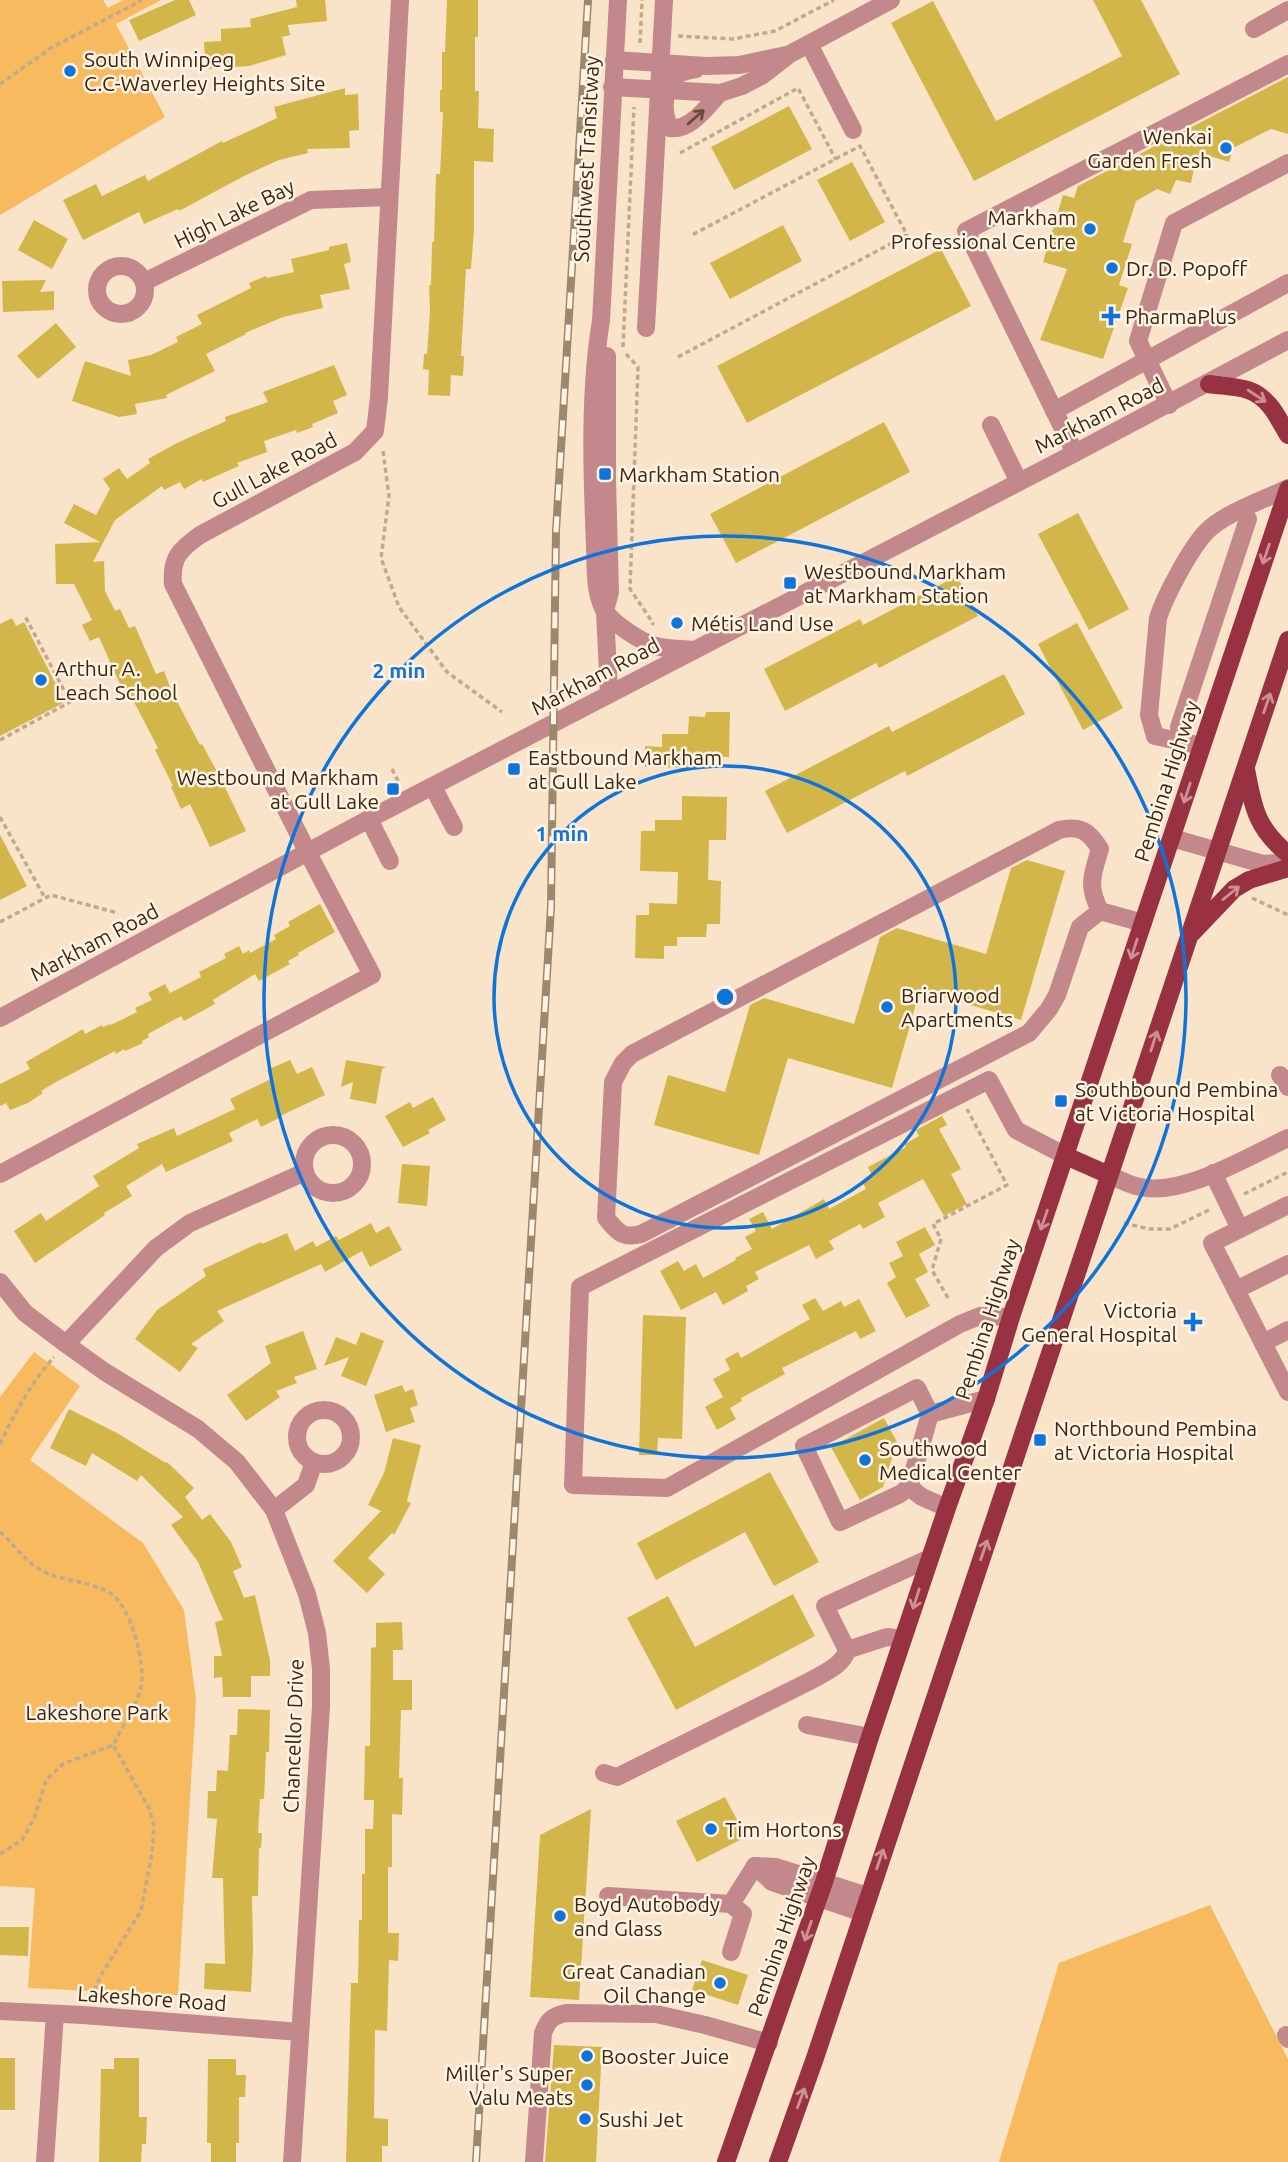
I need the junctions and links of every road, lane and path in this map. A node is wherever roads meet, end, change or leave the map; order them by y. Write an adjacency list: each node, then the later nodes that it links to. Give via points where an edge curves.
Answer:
1 (142, 0): 17 (path, via 51,48)
2 (400, 0): 25 (street, Gull Lake Road)
3 (618, 0): 13 (street, Southwest Transitway)
4 (642, 0): 10 (path, via 640,34)
5 (664, 0): 10 (street)
6 (834, 0): 10 (path, via 775,31 733,39)
7 (891, 0): 11 (street)
8 (1288, 10): 9 (street)
9 (1254, 29)
10 (662, 35): 14 (street)
11 (809, 44): 12 (street); 21 (street)
12 (790, 54): 16 (street, via 739,65); 20 (street, via 763,75)
13 (614, 60): 14 (street); 18 (street, Southwest Transitway)
14 (660, 63): 16 (street); 19 (street)
15 (1288, 64): 35 (street, via 966,232)
16 (706, 66): 19 (street, via 680,73)
17 (0, 84)
18 (612, 87): 19 (street); 43 (street, Southwest Transitway, via 594,387 598,593)
19 (663, 90): 20 (street); 20 (street, one-way to 20, via 667,121 670,128 678,129 692,122); 29 (street)
20 (720, 93)
21 (853, 130)
22 (680, 153): 23 (path, via 798,88)
23 (836, 160): 26 (path); 31 (path, via 860,146 907,235)
24 (1288, 163): 32 (street, via 1174,223 1138,341)
25 (389, 197): 27 (street, High Lake Bay, via 311,200); 61 (street, Gull Lake Road, via 375,431 355,452 200,535 176,556 172,570 173,584)
26 (690, 236)
27 (144, 282)
28 (1288, 283): 32 (street)
29 (646, 328)
30 (1288, 340): 33 (street, Markham Road)
31 (678, 357)
32 (1147, 360): 34 (street); 35 (street)
33 (1209, 384): 34 (street, Markham Road); 37 (main road, one-way to 37, via 1249,390 1268,403)
34 (1169, 405): 39 (street, Markham Road)
35 (1054, 411): 39 (street)
36 (991, 425): 40 (street)
37 (1288, 436)
38 (382, 449): 48 (path, via 389,496 381,558 399,607 447,672)
39 (1075, 453): 40 (street, Markham Road)
40 (1019, 482): 46 (street, Markham Road)
41 (1288, 488): 51 (main road, Pembina Highway, one-way to 51); 51 (street, via 1206,531 1162,604 1149,715 1155,736)
42 (1248, 519): 49 (street)
43 (605, 611): 46 (street, via 628,632 652,645); 47 (street, Southwest Transitway)
44 (25, 616): 50 (path, via 70,702)
45 (1288, 640): 52 (main road, one-way to 45)
46 (694, 650): 47 (street, Markham Road)
47 (609, 694): 54 (street, Markham Road)
48 (502, 712)
49 (1179, 727)
50 (0, 740)
51 (1202, 746): 59 (main road, Pembina Highway, one-way to 59)
52 (1245, 767): 60 (main road); 62 (main road, via 1254,809 1264,830)
53 (392, 769): 55 (path, via 399,784)
54 (433, 787): 57 (street, Markham Road); 58 (street)
55 (393, 789)
56 (0, 817): 67 (path)
57 (369, 819): 61 (street, Markham Road); 63 (street)
58 (454, 827)
59 (1172, 838): 60 (street); 72 (main road, Pembina Highway)
60 (1217, 852): 64 (street, via 1263,864); 73 (main road)
61 (308, 853): 74 (street, Markham Road); 80 (street, Gull Lake Road, via 372,975)
62 (1288, 854)
63 (390, 861)
64 (1288, 862)
65 (1288, 867): 73 (main road, one-way to 65, via 1234,889)
66 (1250, 896): 70 (path)
67 (46, 898): 69 (path, via 51,895); 71 (path)
68 (1100, 912): 68 (street, via 1080,927 1057,995 1029,1033 641,1234 629,1237 606,1218 612,1082 632,1054 1059,830 1081,829 1100,849 1091,894); 72 (street)
69 (118, 913)
70 (1287, 913)
71 (0, 922)
72 (1143, 923): 77 (main road, Pembina Highway, one-way to 77)
73 (1188, 938): 81 (main road, one-way to 73)
74 (0, 1018)
75 (960, 1095): 77 (street, via 989,1080 1016,1130); 87 (path, via 1007,1185 933,1224 941,1240 932,1270); 88 (street, via 580,1287 573,1485 667,1488 960,1324 980,1316)
76 (1288, 1138): 79 (street)
77 (1066, 1156): 81 (main road); 88 (main road, Pembina Highway, one-way to 88)
78 (305, 1171): 91 (street, via 190,1223 156,1248)
79 (1213, 1173): 81 (street, via 1196,1181 1150,1188); 83 (street)
80 (0, 1174)
81 (1109, 1175): 112 (main road, one-way to 81)
82 (1288, 1205): 83 (street)
83 (1240, 1229): 86 (street, via 1212,1243)
84 (1288, 1264): 86 (street)
85 (0, 1282): 91 (street, Chancellor Drive, via 25,1313)
86 (1236, 1290): 90 (street)
87 (948, 1297)
88 (1011, 1317): 93 (main road, Pembina Highway)
89 (1288, 1330): 90 (street)
90 (1263, 1343): 92 (street)
91 (66, 1344): 95 (path, via 36,1377); 99 (street, Chancellor Drive, via 198,1429 237,1462)
92 (1288, 1392)
93 (986, 1399): 94 (street); 98 (main road, Pembina Highway)
94 (930, 1414): 97 (street); 97 (street, via 917,1388 804,1446 840,1522)
95 (0, 1444)
96 (314, 1462): 99 (street, via 306,1485)
97 (909, 1487): 98 (street)
98 (947, 1508): 101 (main road, Pembina Highway)
99 (274, 1510): 117 (street, Chancellor Drive, via 307,1594 321,1669)
100 (0, 1532): 106 (path, via 41,1571 100,1588 122,1603 133,1627 143,1677)
101 (930, 1558): 102 (main road, Pembina Highway, one-way to 102); 103 (street, via 825,1606)
102 (903, 1639): 103 (street, via 887,1637); 105 (main road, Pembina Highway)
103 (847, 1650): 107 (street, via 838,1664 808,1682 617,1777)
104 (807, 1725): 105 (street)
105 (870, 1737): 109 (main road, Pembina Highway)
106 (113, 1745): 108 (path, via 63,1764 46,1780 22,1840); 116 (path, via 149,1808 152,1853 141,1911 101,1975)
107 (604, 1773)
108 (0, 1854)
109 (822, 1890): 111 (street, via 776,1867 755,1866); 112 (street); 118 (main road, Pembina Highway, one-way to 118)
110 (608, 1896): 111 (street)
111 (731, 1904): 113 (street, via 743,1914)
112 (865, 1904): 123 (main road, one-way to 112)
113 (732, 1952)
114 (0, 2011): 115 (street, Lakeshore Road)
115 (55, 2014): 116 (street, Lakeshore Road); 119 (street)
116 (83, 2015): 117 (street, Lakeshore Road)
117 (300, 2032): 120 (street, Chancellor Drive)
118 (769, 2043): 121 (street, via 656,2014 555,2015 543,2033); 122 (main road, Pembina Highway)
119 (45, 2162)
120 (292, 2162)
121 (534, 2162)
122 (726, 2162)
123 (778, 2162)

